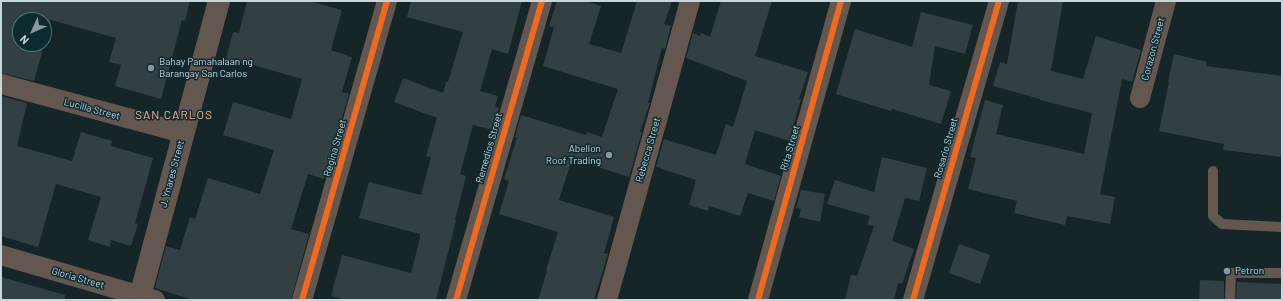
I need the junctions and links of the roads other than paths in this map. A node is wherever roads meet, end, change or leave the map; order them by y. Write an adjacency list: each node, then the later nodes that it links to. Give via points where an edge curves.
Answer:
1 (219, 1): 10 (street, J. Ynares Street)
2 (386, 1): 16 (street, Regina Street)
3 (542, 1): 17 (street, Remedios Street)
4 (690, 1): 18 (street, Rebecca Street)
5 (841, 1): 19 (street, Rita Street)
6 (999, 1): 20 (street, Rosario Street)
7 (1166, 1): 9 (street, Corazon Street)
8 (1, 84): 10 (street, Lucilla Street)
9 (1140, 98)
10 (183, 133): 15 (street, J. Ynares Street)
11 (1213, 171): 12 (lane, via 1213,216 1222,224)
12 (1282, 227)
13 (1, 255): 15 (street, Gloria Street)
14 (1282, 273): 21 (lane, via 1231,273)
15 (145, 299)
16 (302, 300)
17 (456, 300)
18 (607, 300)
19 (758, 300)
20 (914, 300)
21 (1230, 300)

